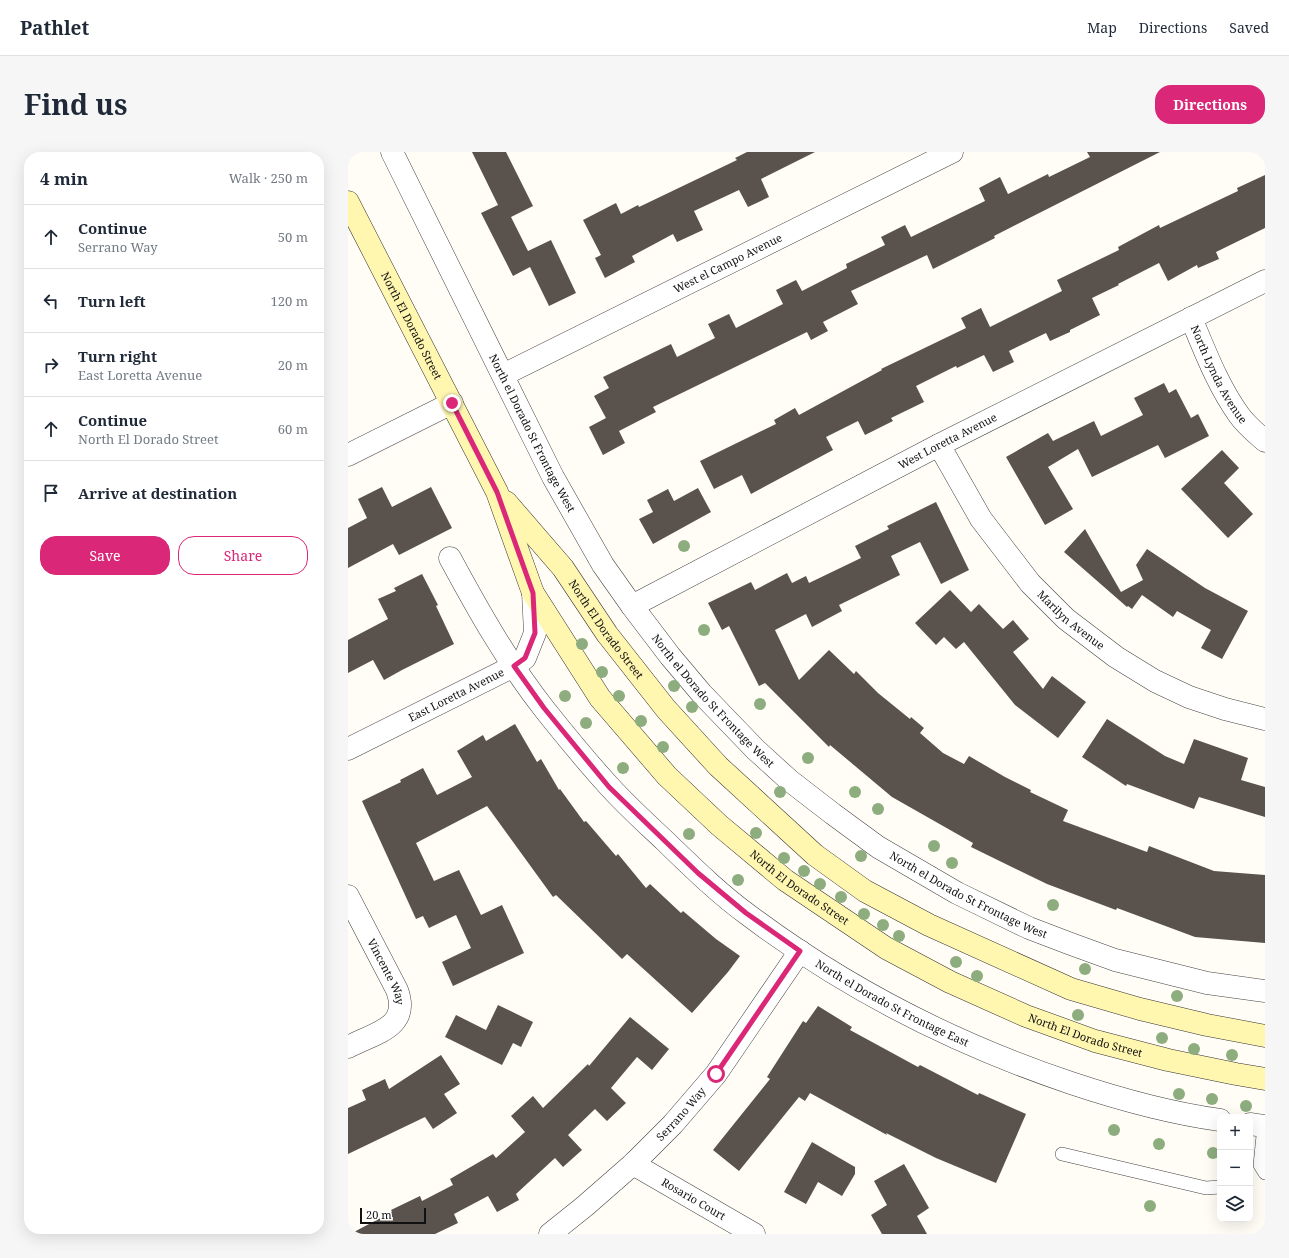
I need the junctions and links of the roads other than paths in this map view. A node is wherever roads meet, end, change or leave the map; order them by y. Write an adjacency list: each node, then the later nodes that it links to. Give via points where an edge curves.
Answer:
1 (392, 152): 6 (street, North el Dorado St Frontage West)
2 (952, 152): 6 (street, West el Campo Avenue)
3 (348, 202): 7 (main road, North El Dorado Street)
4 (1265, 281): 5 (street, West Loretta Avenue)
5 (1191, 318): 8 (street, North Lynda Avenue, via 1232,404 1239,416); 9 (street, West Loretta Avenue)
6 (503, 375): 14 (street, North el Dorado St Frontage West, via 553,477 603,565)
7 (452, 403): 10 (street); 11 (main road, North El Dorado Street)
8 (1258, 435)
9 (939, 445): 14 (street, West Loretta Avenue); 16 (street, Marilyn Avenue, via 981,519 1030,583 1066,619 1116,658 1154,681 1189,697)
10 (348, 455)
11 (497, 492): 13 (main road, North El Dorado Street); 21 (main road, North El Dorado Street, via 563,568 607,634 666,709 713,761 816,855 865,891 929,925 1071,989 1140,1009)
12 (450, 558): 15 (street, North el Dorado St Frontage East, via 483,618)
13 (533, 593): 15 (street, East Loretta Avenue, via 535,633 525,658); 23 (main road, North El Dorado Street, via 600,698 667,776 719,825 785,880 833,914 886,948 950,982 1026,1016 1095,1041 1168,1060)
14 (632, 606): 20 (street, North el Dorado St Frontage West, via 702,694 756,750 788,780 878,847 958,893 1029,928 1071,944 1115,960 1207,983)
15 (514, 666): 17 (street, East Loretta Avenue); 19 (street, North el Dorado St Frontage East, via 544,708 609,787 698,873 746,913)
16 (1265, 719)
17 (348, 749)
18 (348, 896): 22 (street, Vincente Way, via 401,1001 395,1022 387,1029)
19 (800, 951): 24 (street, North el Dorado St Frontage East, via 912,1018 1029,1069 1108,1096); 27 (street, Serrano Way, via 716,1074 673,1124)
20 (1265, 992)
21 (1265, 1036)
22 (348, 1047)
23 (1265, 1079)
24 (1217, 1119)
25 (1260, 1126): 28 (lane)
26 (1062, 1154): 29 (lane, via 1206,1188)
27 (633, 1164): 30 (street, Serrano Way); 31 (street, Rosario Court)
28 (1258, 1170)
29 (1217, 1187)
30 (550, 1234)
31 (754, 1234)

